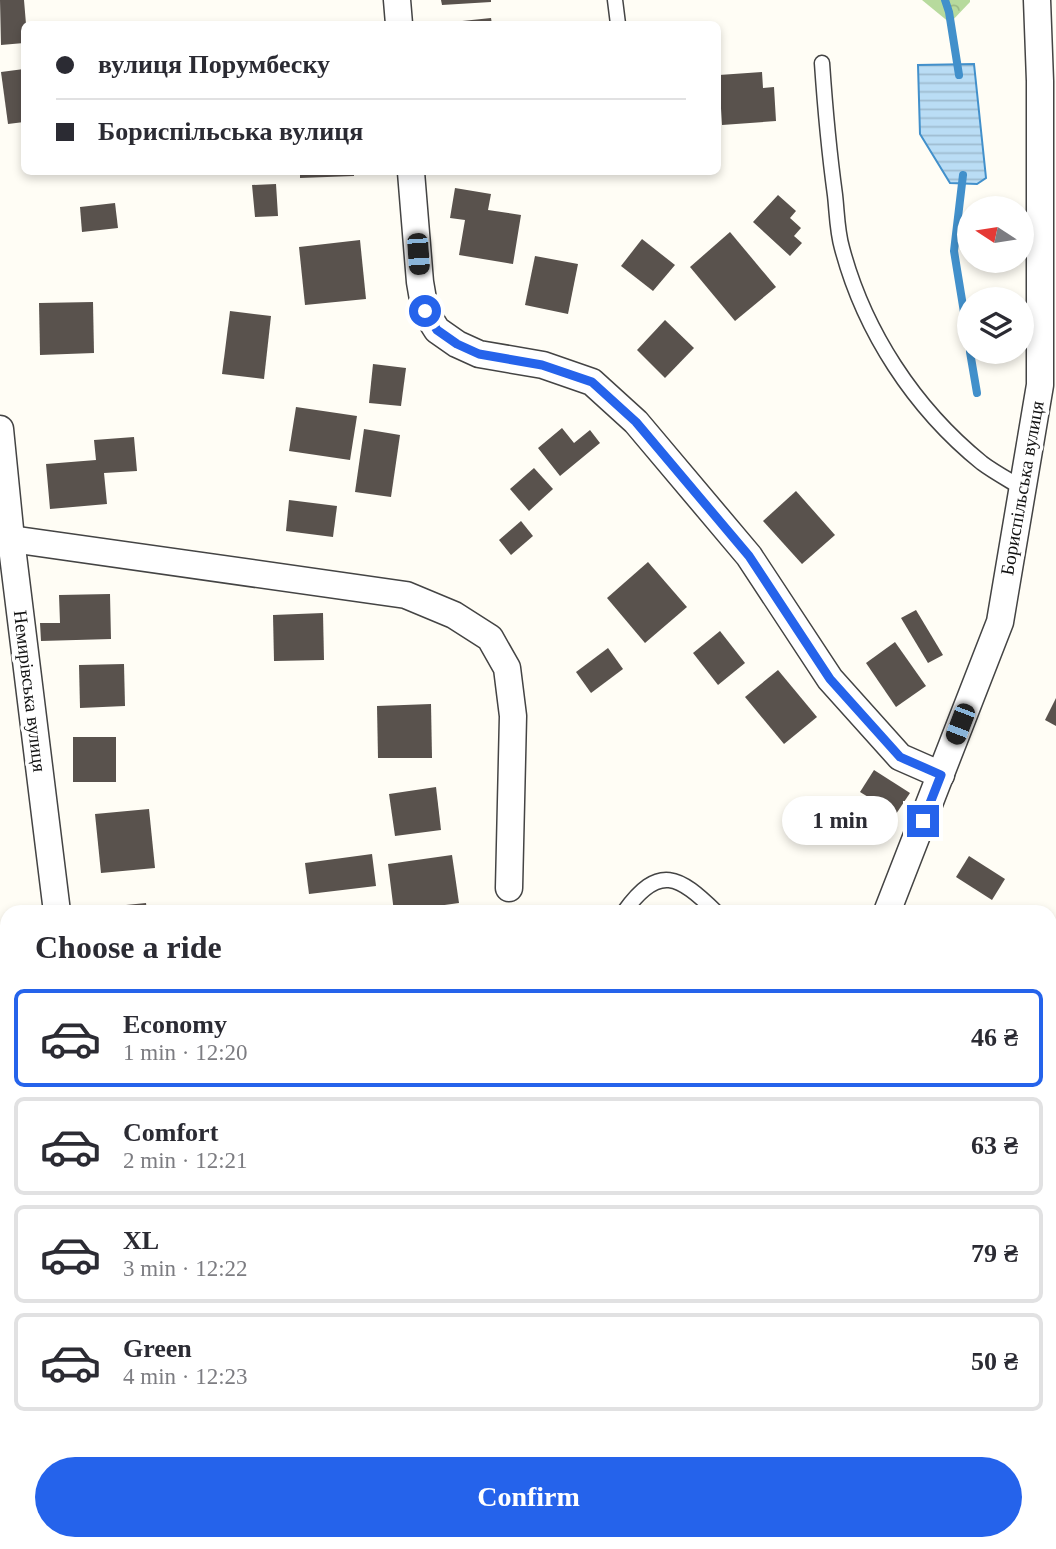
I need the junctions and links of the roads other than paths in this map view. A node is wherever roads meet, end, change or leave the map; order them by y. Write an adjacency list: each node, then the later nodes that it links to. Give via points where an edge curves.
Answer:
1 (397, 0): 4 (street)
2 (615, 0): 5 (lane)
3 (1037, 0): 9 (street, Бориспільська вулиця, via 1040,385)
4 (399, 21)
5 (618, 21)
6 (822, 63): 9 (lane, via 841,245 856,293 913,393 944,429 984,464)
7 (411, 175): 11 (street, via 421,292 425,311 437,330 479,354 542,365 592,382 636,422 749,556 830,679 900,757)
8 (0, 429): 10 (street, Немирівська вулиця)
9 (1023, 488): 11 (street, Бориспільська вулиця, via 1000,622)
10 (10, 539): 12 (street, via 406,594 454,615 490,638 507,668 513,716); 13 (street, Немирівська вулиця)
11 (941, 775): 16 (street, Бориспільська вулиця)
12 (509, 888)
13 (56, 905)
14 (629, 905): 15 (lane, via 664,878 677,879)
15 (709, 905)
16 (890, 905)

